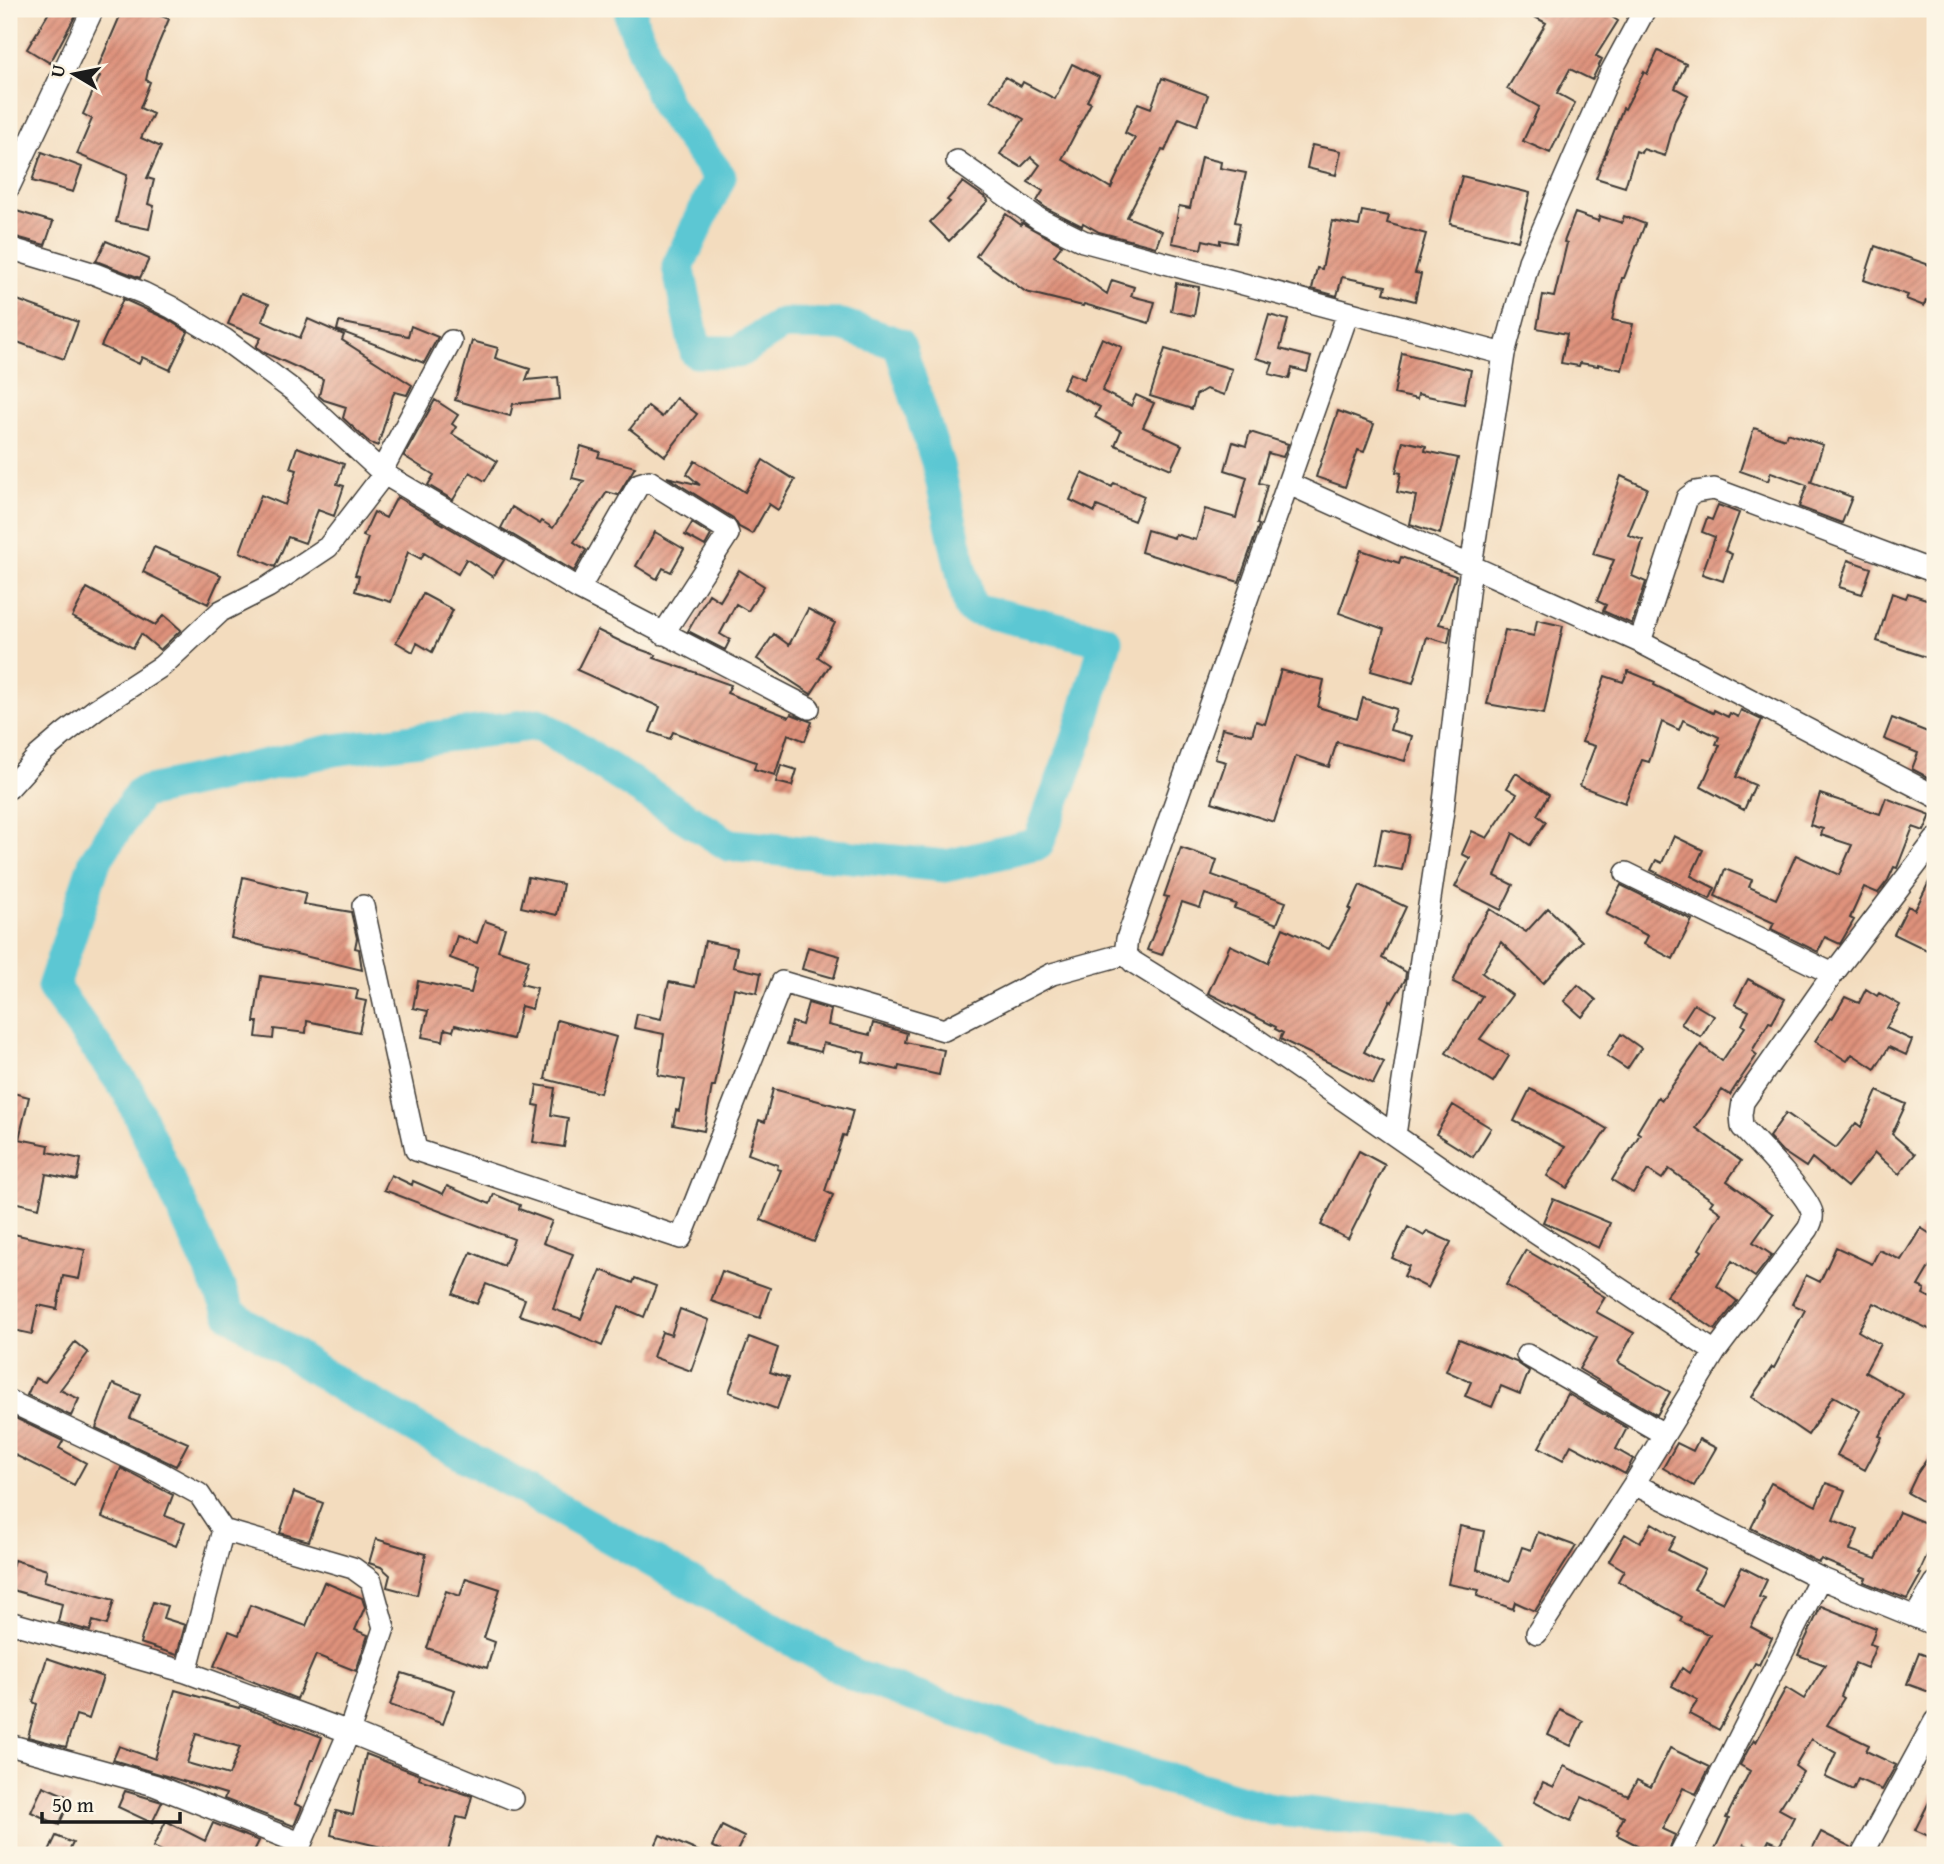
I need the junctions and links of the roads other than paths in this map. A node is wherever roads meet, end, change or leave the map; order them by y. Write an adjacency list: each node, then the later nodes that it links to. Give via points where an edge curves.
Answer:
1 (93, 9): 4 (street)
2 (1645, 9): 8 (street, via 1611,72 1529,261)
3 (957, 161): 6 (street, via 1039,219 1083,242)
4 (10, 184)
5 (9, 248): 9 (street, via 95,274 171,307 293,391)
6 (1348, 313): 8 (street); 10 (street)
7 (451, 341): 9 (street)
8 (1504, 354): 11 (street)
9 (382, 473): 13 (street); 17 (street, via 328,547 268,587 221,611 162,666 65,733)
10 (1289, 484): 11 (street); 22 (street)
11 (1471, 566): 15 (street); 24 (street, via 1443,811)
12 (1935, 572): 15 (street, via 1714,489 1702,489 1686,498)
13 (579, 589): 14 (street); 14 (street, via 639,484 649,481 728,534)
14 (663, 634): 16 (street)
15 (1640, 642): 18 (street)
16 (809, 708)
17 (9, 788)
18 (1935, 796)
19 (1935, 840): 23 (street)
20 (1626, 873): 23 (street)
21 (363, 906): 22 (street, via 416,1150 681,1238 782,982 944,1030 1052,974)
22 (1125, 954): 24 (street)
23 (1833, 974): 25 (street, via 1743,1102 1741,1115 1742,1127 1793,1184 1812,1210 1812,1220)
24 (1395, 1135): 25 (street)
25 (1715, 1352): 28 (street)
26 (1527, 1355): 28 (street)
27 (9, 1401): 30 (street, via 199,1494)
28 (1664, 1434): 29 (street)
29 (1634, 1484): 31 (street); 36 (street)
30 (223, 1530): 37 (street); 39 (street, via 353,1568 371,1581 384,1628)
31 (1820, 1578): 33 (street); 43 (street)
32 (1935, 1583): 33 (street)
33 (1915, 1617): 35 (street)
34 (9, 1622): 37 (street)
35 (1935, 1625)
36 (1537, 1633)
37 (186, 1672): 39 (street)
38 (1935, 1721): 44 (street)
39 (349, 1732): 41 (street); 42 (street)
40 (9, 1745): 42 (street, via 154,1785)
41 (513, 1800)
42 (298, 1849)
43 (1680, 1855)
44 (1862, 1855)

